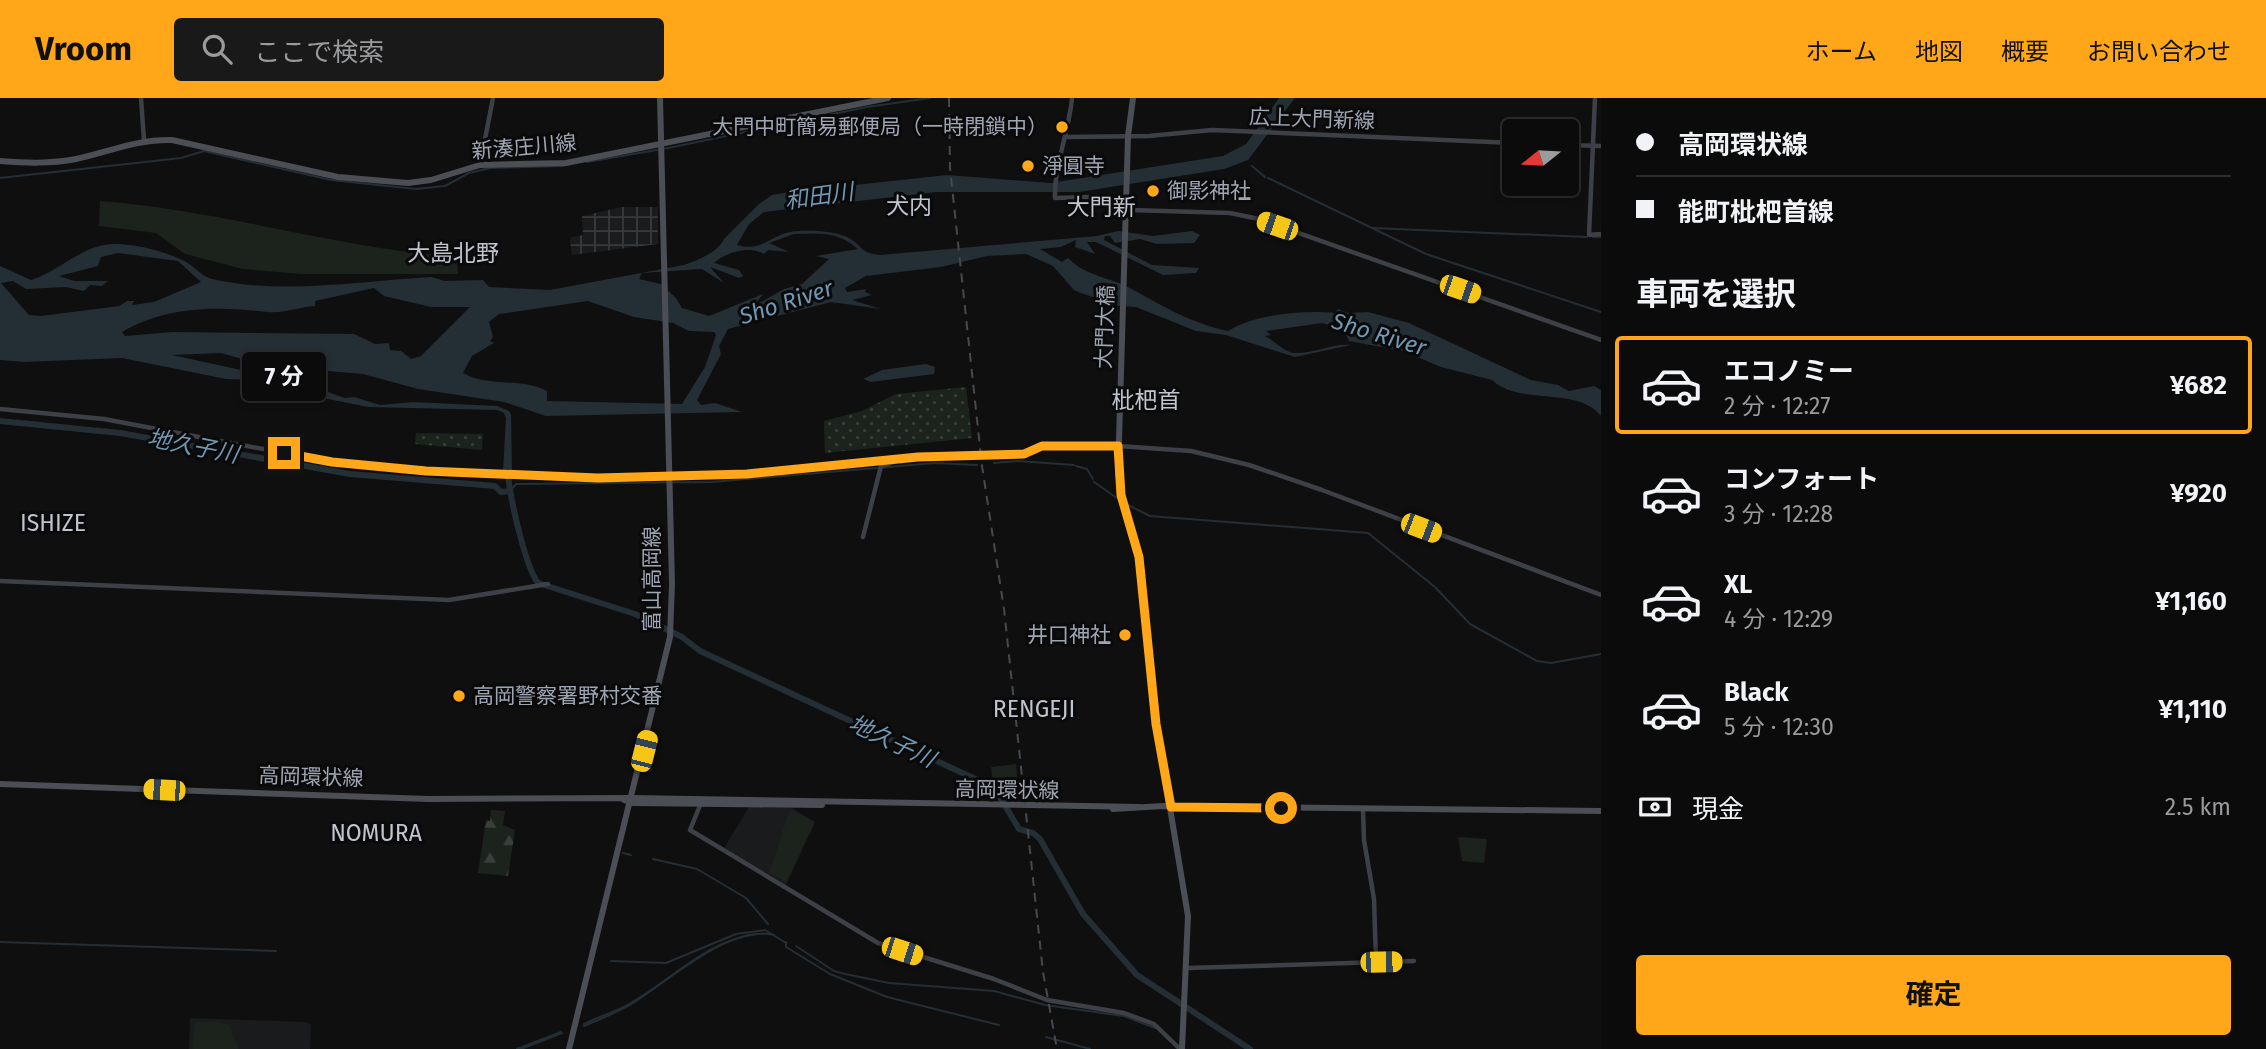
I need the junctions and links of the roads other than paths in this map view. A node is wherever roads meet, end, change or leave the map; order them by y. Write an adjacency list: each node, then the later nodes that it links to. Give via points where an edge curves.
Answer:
1 (141, 98): 10 (street)
2 (493, 98): 17 (street)
3 (660, 98): 12 (main road, 富山高岡線)
4 (888, 98): 12 (main road, 新湊庄川線)
5 (1072, 98): 9 (street)
6 (1133, 98): 8 (main road, 大門大橋)
7 (1595, 98): 14 (street)
8 (1128, 136): 9 (street, 広上大門新線); 11 (street, 広上大門新線, via 1248,132); 18 (main road, 大門大橋)
9 (1067, 137): 18 (street, via 1055,178 1055,196 1090,197)
10 (144, 140): 16 (main road, 新湊庄川線, via 55,162); 17 (main road, 新湊庄川線, via 187,141 338,177 383,182 417,183)
11 (1502, 142)
12 (660, 144): 17 (main road, 新湊庄川線, via 555,164); 24 (main road, 富山高岡線)
13 (1579, 145): 14 (street)
14 (1593, 146): 15 (street); 19 (street, via 1589,235)
15 (1601, 146)
16 (0, 161)
17 (480, 165)
18 (1127, 212): 20 (street, via 1259,219); 22 (main road, 大門大橋)
19 (1601, 234)
20 (1601, 340)
21 (0, 409): 24 (street, via 104,419 332,462 495,475)
22 (1119, 443): 23 (street, via 1042,446 1024,454); 28 (street, via 1191,451 1249,465); 32 (main road, 大門大橋, via 1121,495 1139,557 1156,724)
23 (899, 459): 24 (street); 25 (street, via 880,468)
24 (669, 478): 30 (main road, 富山高岡線, via 670,638)
25 (863, 537)
26 (0, 581): 27 (street, via 439,600)
27 (548, 584)
28 (1601, 595)
29 (0, 784): 30 (main road, 高岡環状線, via 426,799)
30 (632, 801): 31 (main road, 高岡環状線); 38 (main road, 富山高岡線)
31 (701, 801): 32 (main road, 高岡環状線); 39 (street, via 690,830 878,943 1047,1000 1124,1013 1154,1024)
32 (1171, 807): 33 (main road, 高岡環状線); 37 (main road, 大門大橋, via 1188,916)
33 (1363, 810): 34 (main road, 高岡環状線); 36 (street)
34 (1601, 811)
35 (1414, 961): 36 (street)
36 (1376, 962): 37 (street)
37 (1188, 968): 39 (main road, 大門大橋)
38 (569, 1049)
39 (1181, 1049)

